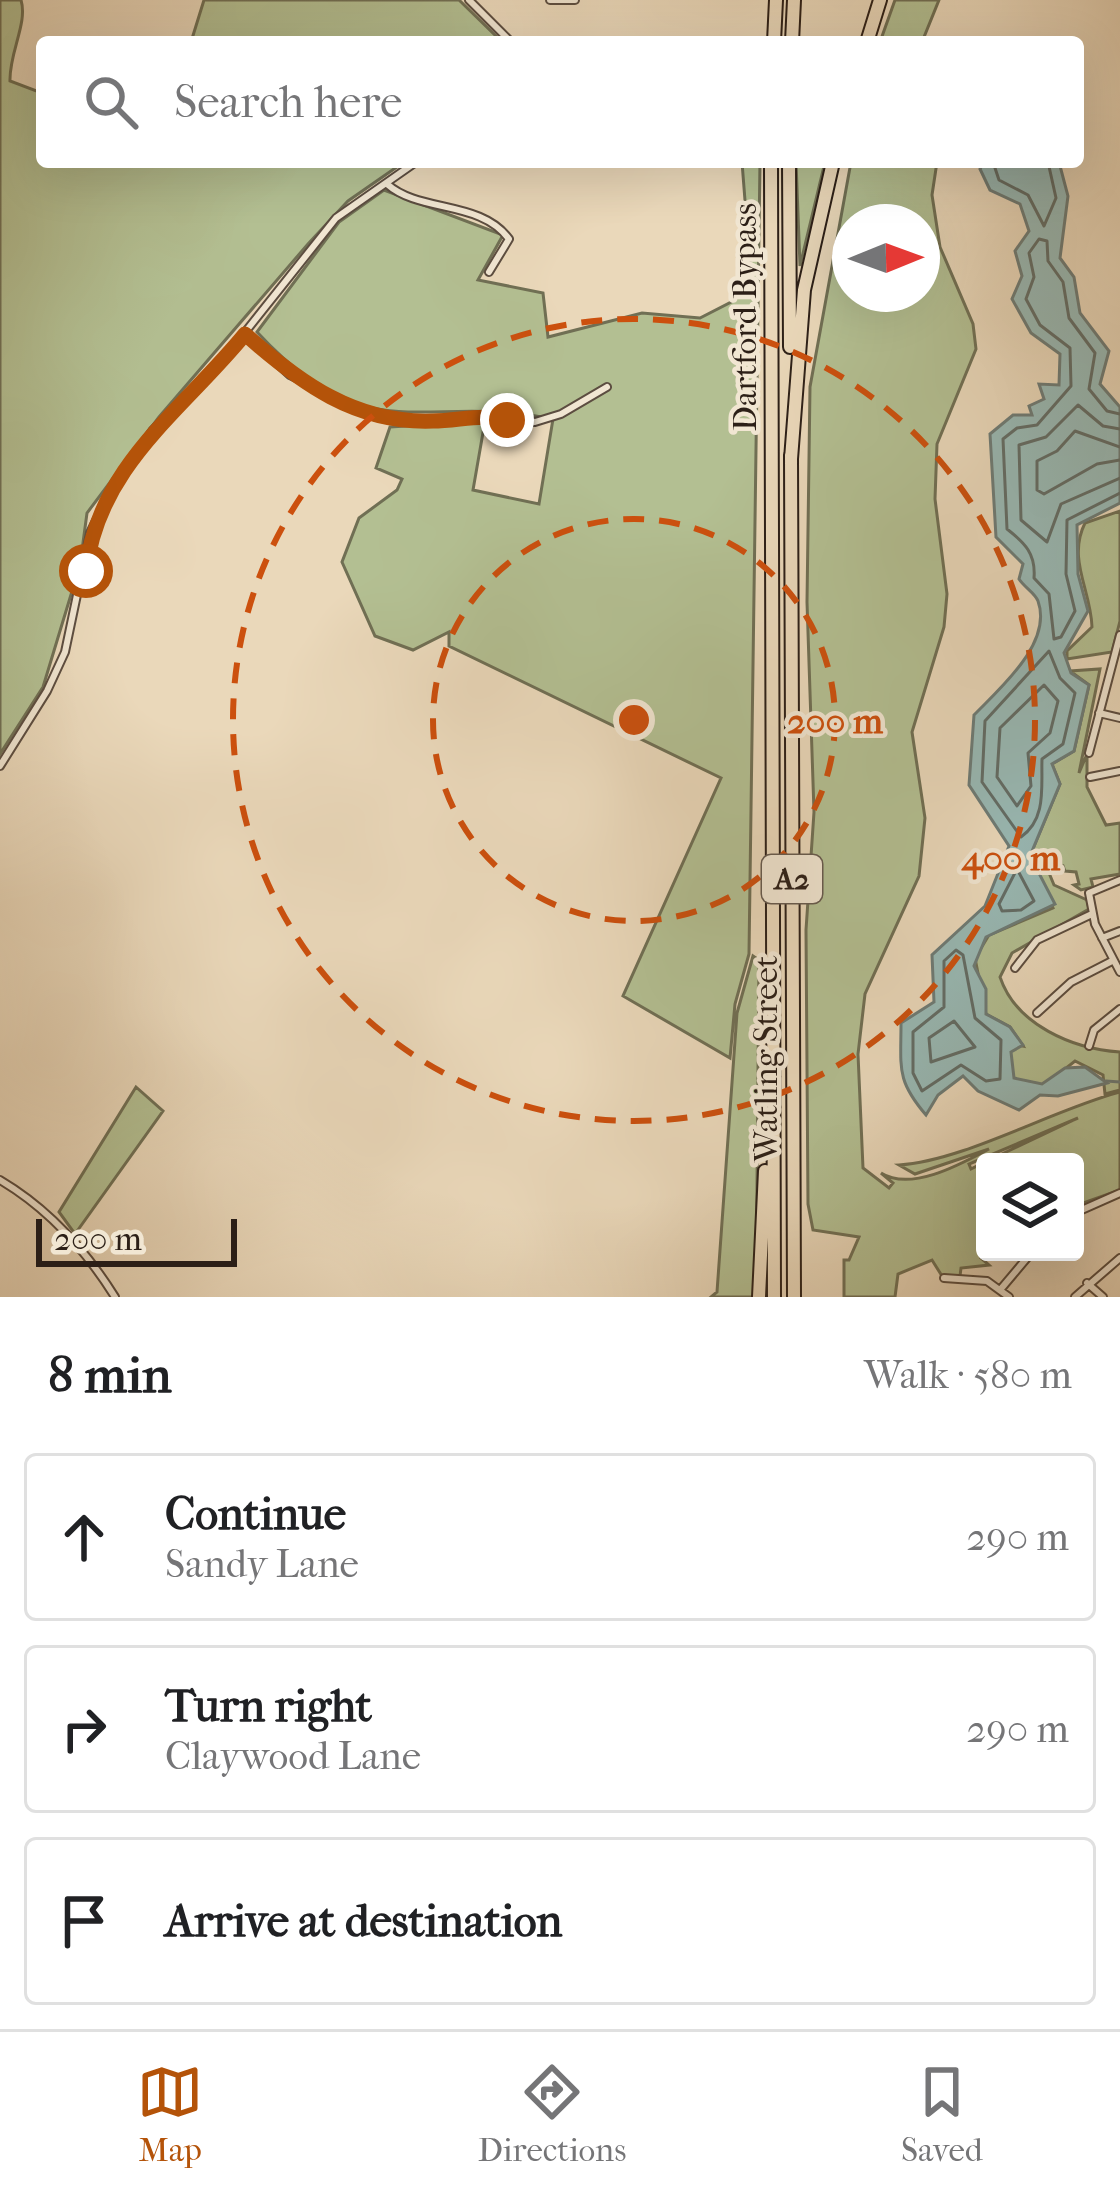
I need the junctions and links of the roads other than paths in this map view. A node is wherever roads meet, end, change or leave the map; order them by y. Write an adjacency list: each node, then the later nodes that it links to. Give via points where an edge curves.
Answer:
1 (469, 0): 7 (street)
2 (550, 0): 3 (street)
3 (575, 0)
4 (776, 0): 8 (highway)
5 (794, 0): 9 (highway)
6 (880, 0): 10 (highway)
7 (506, 36)
8 (774, 36)
9 (792, 36)
10 (869, 36)
11 (407, 168): 15 (street)
12 (771, 168): 20 (highway, Dartford Bypass / A2)
13 (790, 168): 19 (highway, Dartford Bypass / A2)
14 (832, 168): 19 (highway, A2, via 804,290)
15 (386, 182): 16 (street, via 500,227 509,239); 17 (street, via 336,218)
16 (489, 272)
17 (245, 334): 18 (street, via 290,375 376,418 535,422); 26 (street, via 153,430 96,514 64,652)
18 (607, 386)
19 (791, 456): 51 (highway, Watling Street / A2)
20 (773, 472): 38 (highway, Watling Street / A2)
21 (1120, 635): 22 (street)
22 (1116, 661): 23 (street)
23 (1100, 713): 24 (street); 25 (street)
24 (1120, 718)
25 (1089, 753)
26 (0, 766)
27 (1120, 771): 28 (street)
28 (1090, 777)
29 (1120, 880): 30 (street, via 1089,893)
30 (1092, 914): 32 (street); 34 (street, via 1037,940)
31 (1120, 931): 32 (street)
32 (1102, 938): 33 (street)
33 (1114, 961): 35 (street); 37 (street)
34 (1015, 968)
35 (1120, 972)
36 (1120, 1010): 39 (street, via 1094,1030)
37 (1037, 1012)
38 (773, 1038): 49 (highway); 50 (highway, Watling Street / A2)
39 (1089, 1046)
40 (0, 1180): 48 (street, via 34,1200)
41 (1120, 1193): 42 (street)
42 (1084, 1209)
43 (1120, 1258): 46 (street)
44 (1024, 1261): 47 (street)
45 (944, 1278): 47 (street, via 983,1280)
46 (1087, 1283): 53 (street); 54 (street)
47 (1000, 1290): 52 (street)
48 (115, 1297)
49 (759, 1297)
50 (774, 1297)
51 (794, 1297)
52 (1009, 1297)
53 (1075, 1297)
54 (1103, 1297)

